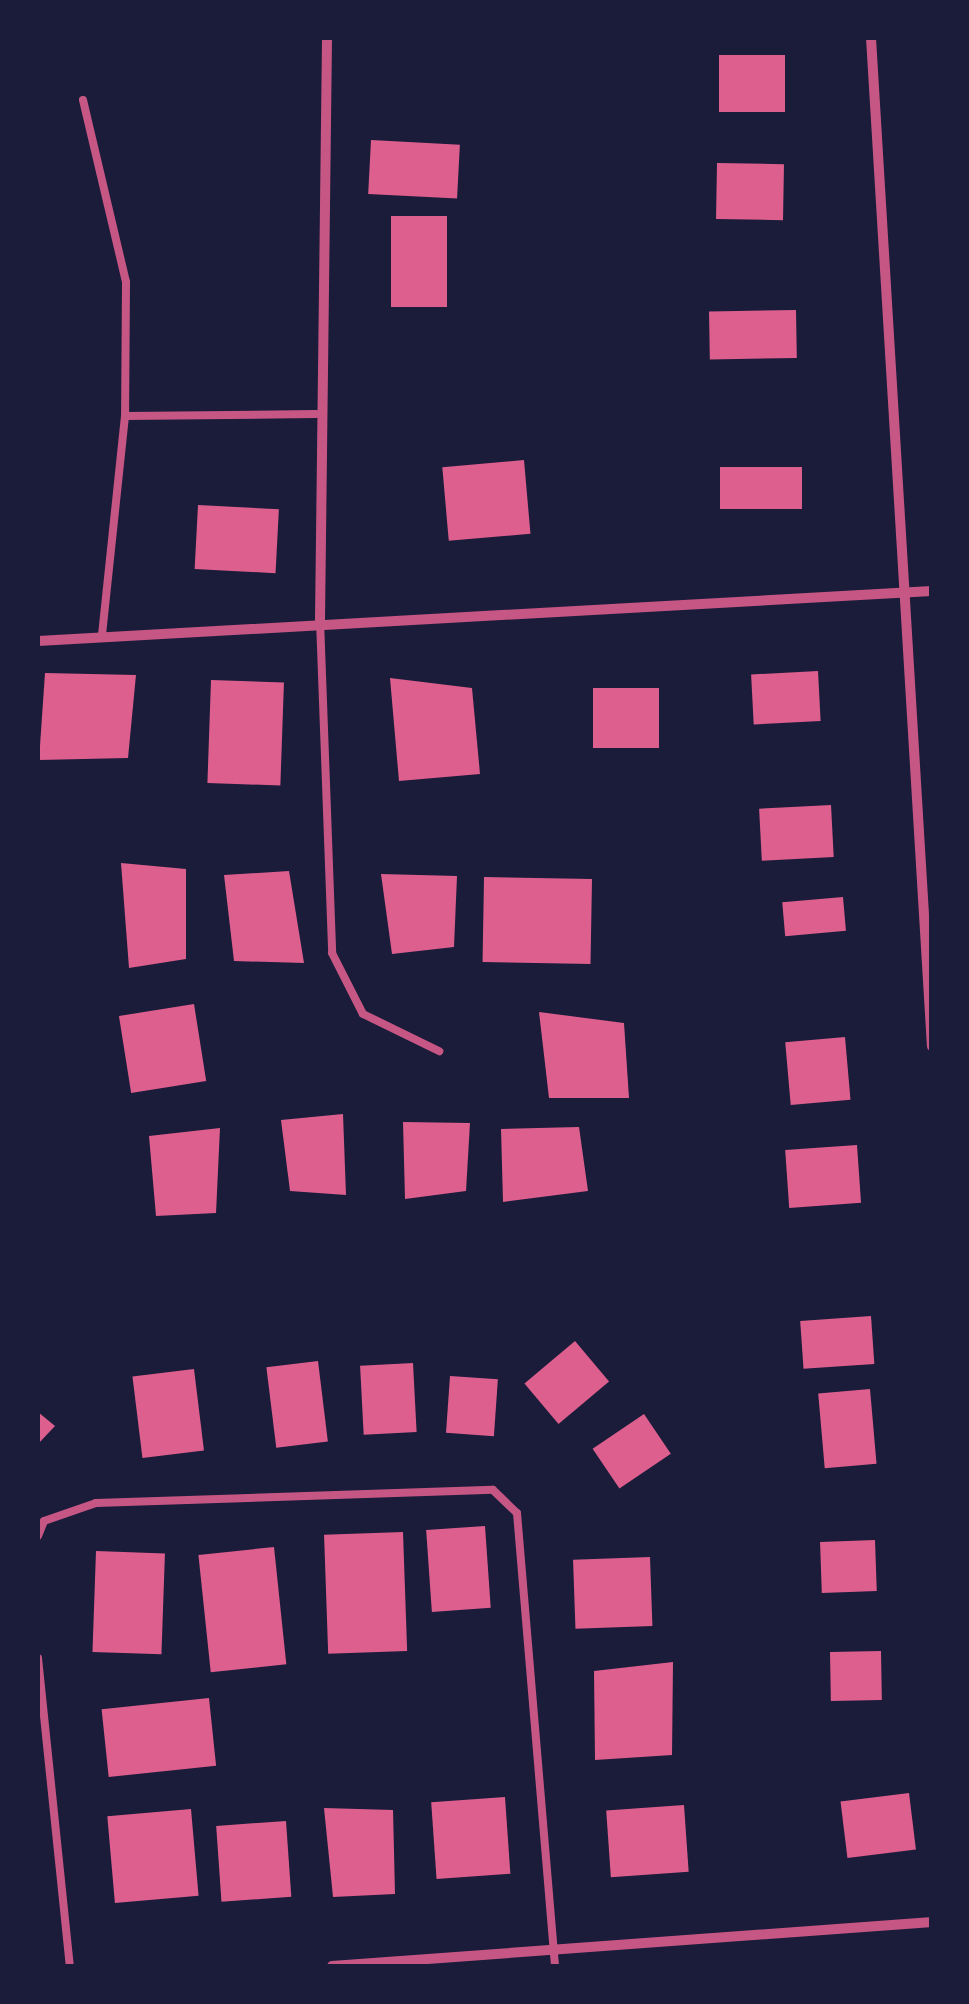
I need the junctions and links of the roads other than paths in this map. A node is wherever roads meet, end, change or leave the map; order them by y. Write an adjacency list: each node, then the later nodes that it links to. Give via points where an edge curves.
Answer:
1 (328, 38): 4 (street)
2 (871, 38): 7 (street)
3 (82, 100): 5 (lane, via 126,282)
4 (316, 414): 5 (lane); 8 (street)
5 (126, 416): 9 (lane)
6 (932, 591): 7 (street)
7 (904, 593): 8 (street); 11 (street)
8 (320, 620): 9 (street); 12 (lane, via 332,953 363,1014)
9 (102, 635): 10 (street)
10 (38, 641)
11 (932, 1046)
12 (438, 1051)
13 (38, 1536): 16 (lane, via 44,1522 96,1503 492,1490 517,1513)
14 (38, 1658): 17 (lane)
15 (932, 1922): 16 (street)
16 (555, 1950): 18 (street); 19 (lane)
17 (70, 1966)
18 (332, 1966)
19 (556, 1966)

